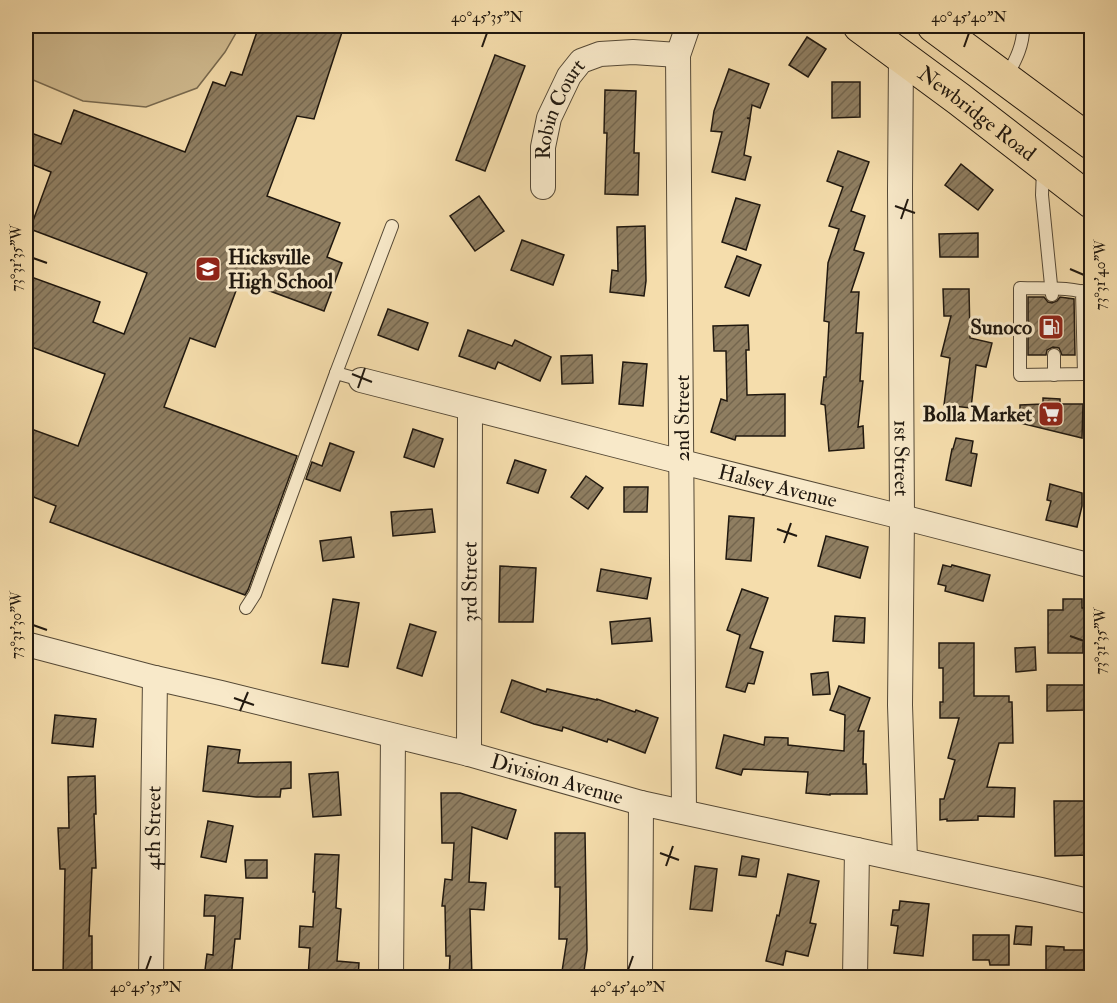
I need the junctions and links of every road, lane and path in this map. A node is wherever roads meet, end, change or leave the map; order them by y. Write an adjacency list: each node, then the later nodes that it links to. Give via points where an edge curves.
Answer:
1 (688, 26): 5 (street, 2nd Street)
2 (860, 26): 6 (main road, Newbridge Road)
3 (934, 26): 7 (main road)
4 (1023, 26): 7 (lane, via 1016,58)
5 (678, 55): 10 (street, Robin Court, via 600,54 581,61 569,76 549,118 543,147); 21 (street, 2nd Street)
6 (902, 56): 9 (main road, Newbridge Road); 22 (street, 1st Street)
7 (1005, 78): 8 (main road)
8 (1092, 143)
9 (1043, 165): 11 (main road, Newbridge Road); 13 (lane, via 1042,195)
10 (543, 187)
11 (1091, 221)
12 (392, 226): 16 (lane)
13 (1052, 293): 14 (lane); 18 (lane, via 1020,288 1020,375)
14 (1087, 293): 17 (lane)
15 (1054, 355): 18 (lane)
16 (336, 373): 19 (lane); 24 (lane, via 255,594)
17 (1088, 374): 18 (lane)
18 (1054, 375)
19 (361, 380): 20 (street, Halsey Avenue)
20 (470, 409): 21 (street, Halsey Avenue); 28 (street, 3rd Street)
21 (682, 462): 22 (street, Halsey Avenue); 30 (street, 2nd Street)
22 (902, 517): 23 (street, Halsey Avenue); 32 (street, 1st Street, via 900,705)
23 (1092, 566)
24 (246, 608)
25 (26, 644): 26 (street, Division Avenue)
26 (155, 678): 27 (street, Division Avenue); 34 (street, 4th Street)
27 (393, 736): 28 (street, Division Avenue); 35 (street)
28 (470, 754): 29 (street, Division Avenue)
29 (641, 803): 30 (street, Division Avenue); 36 (street)
30 (684, 812): 31 (street, Division Avenue)
31 (857, 849): 32 (street, Division Avenue); 37 (street)
32 (905, 860): 33 (street, Division Avenue)
33 (1092, 902)
34 (151, 978)
35 (391, 978)
36 (640, 978)
37 (855, 978)

